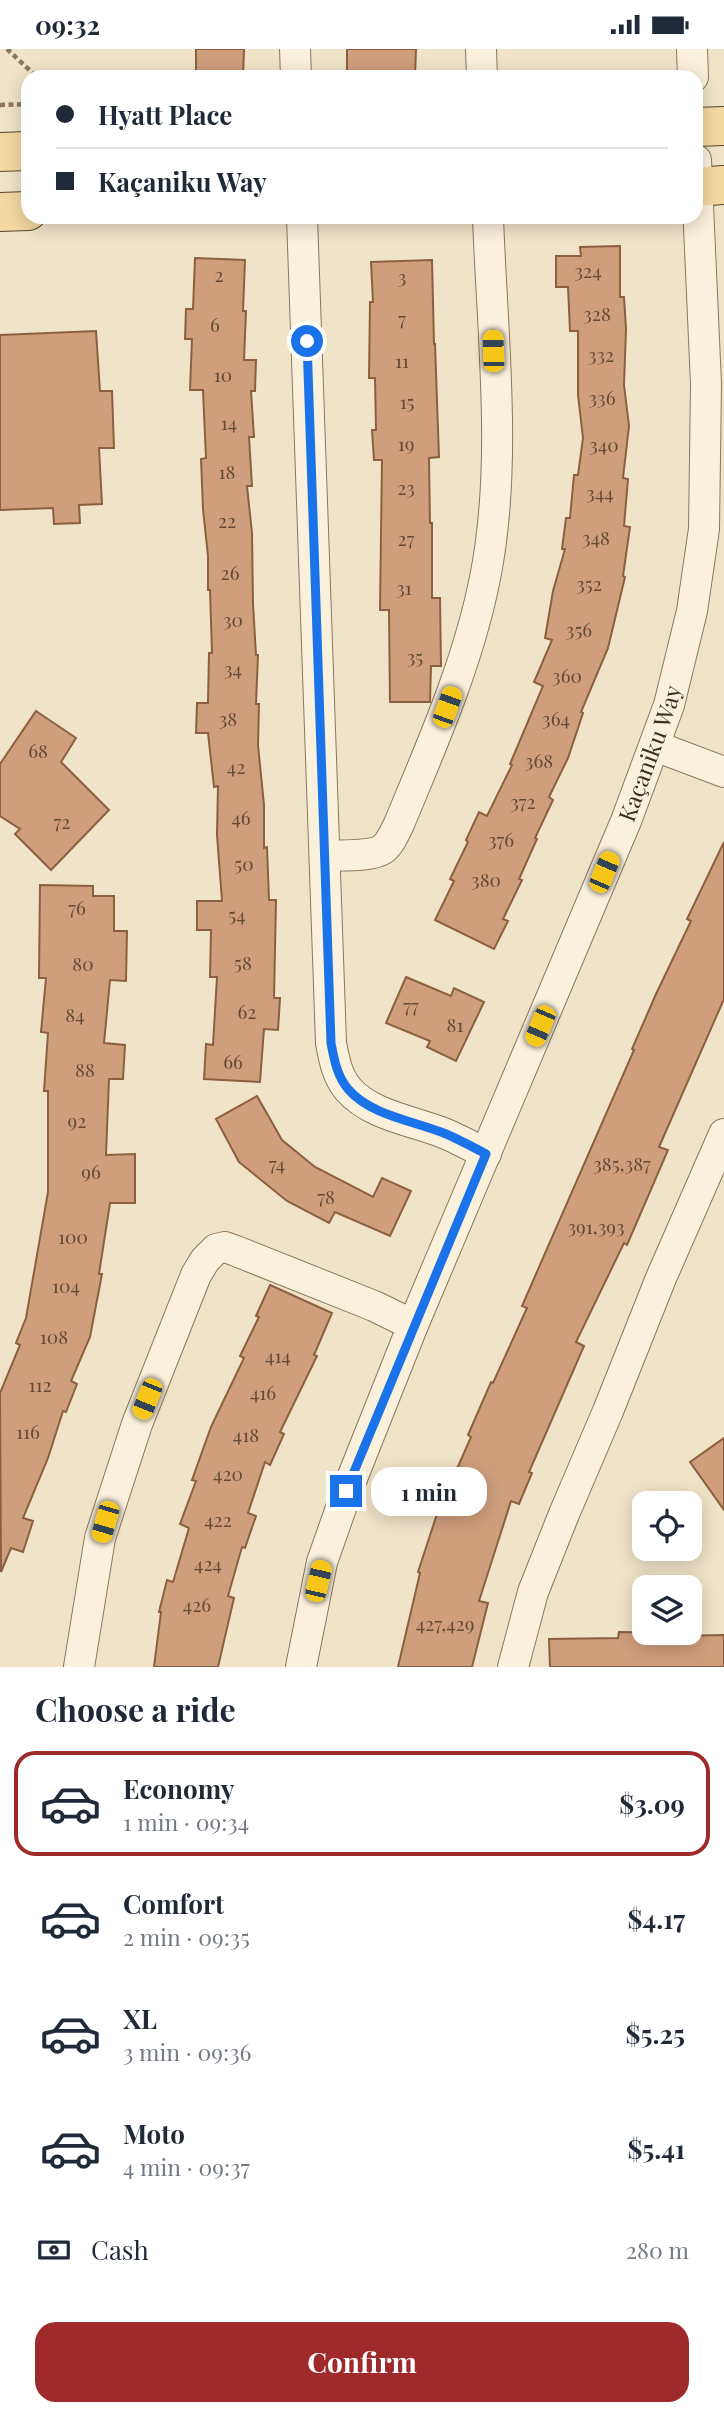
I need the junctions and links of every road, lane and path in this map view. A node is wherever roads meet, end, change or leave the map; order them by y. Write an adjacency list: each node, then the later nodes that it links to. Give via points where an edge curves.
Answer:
1 (7, 49): 5 (path)
2 (295, 49): 6 (street)
3 (481, 49): 7 (street)
4 (692, 49): 8 (street)
5 (30, 70)
6 (296, 70)
7 (482, 70)
8 (693, 70)
9 (21, 104): 10 (path)
10 (0, 105)
11 (724, 126): 12 (main road)
12 (703, 127)
13 (21, 151): 14 (main road)
14 (0, 152)
15 (704, 180): 20 (street, Kaçaniku Way, via 706,384)
16 (21, 211): 17 (main road)
17 (0, 212)
18 (302, 224): 23 (street)
19 (488, 224): 23 (street, via 496,459 485,577 476,615 447,707 391,838 376,852)
20 (715, 483): 21 (street, Kaçaniku Way, via 692,611)
21 (655, 746): 22 (street); 25 (street, Kaçaniku Way)
22 (724, 772)
23 (325, 856): 25 (street, via 331,1043 346,1088 382,1111)
24 (724, 1134): 29 (street, via 533,1592)
25 (486, 1154): 26 (street, Kaçaniku Way)
26 (414, 1325): 27 (street, via 225,1247 211,1252 196,1275 115,1486 94,1566); 28 (street, Kaçaniku Way, via 322,1562)
27 (79, 1667)
28 (301, 1667)
29 (513, 1667)

